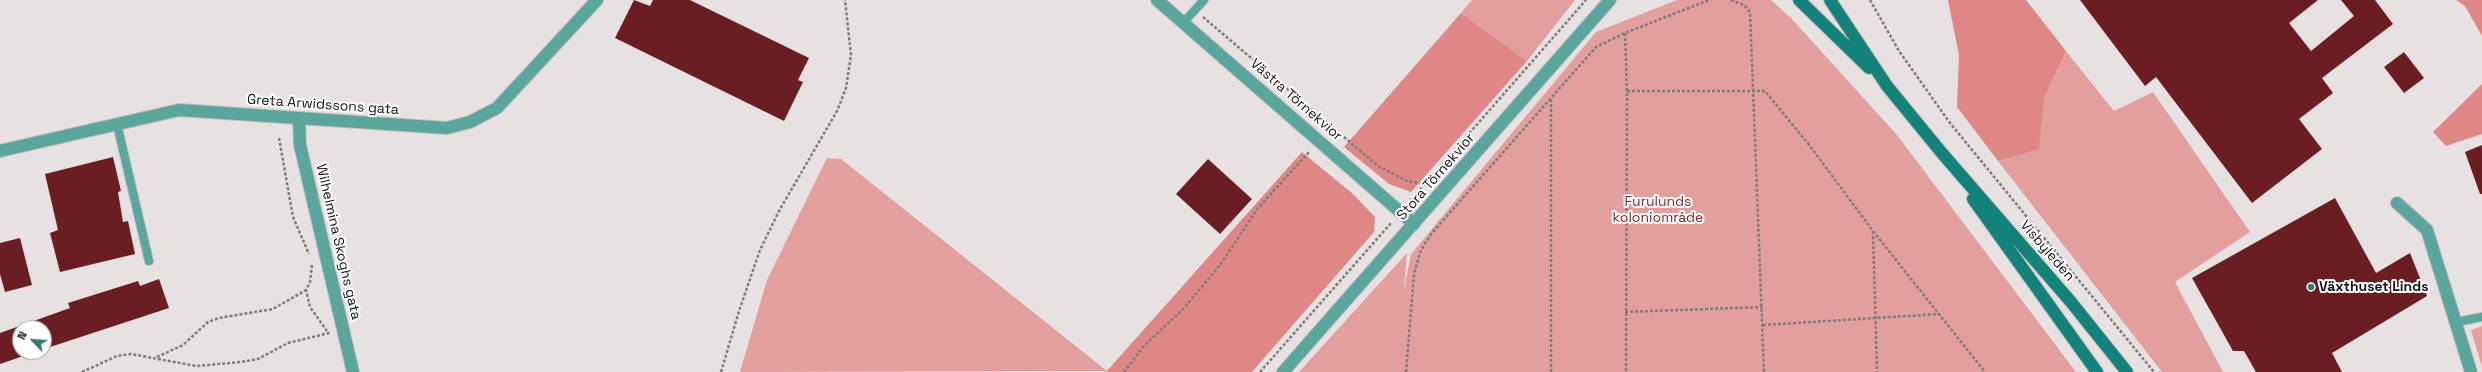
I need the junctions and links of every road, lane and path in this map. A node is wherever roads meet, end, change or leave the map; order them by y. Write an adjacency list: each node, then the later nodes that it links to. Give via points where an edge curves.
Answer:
1 (598, 0): 19 (street, Greta Arwidssons gata, via 497,108 470,122 447,128)
2 (845, 0): 44 (path, via 852,55 846,88 837,110 779,211 760,250)
3 (1157, 0): 13 (street, Västra Törnekvior)
4 (1204, 0): 12 (lane)
5 (1586, 0): 25 (path)
6 (1610, 0): 28 (street, Stora Törnekvior)
7 (1709, 0): 14 (path)
8 (1731, 0): 17 (path, via 1744,5 1750,12)
9 (1799, 0): 15 (main road, Visbyleden)
10 (1830, 0): 15 (main road, Visbyleden)
11 (1870, 0): 56 (path, via 1899,51 1950,123)
12 (1195, 9): 13 (lane); 25 (path, via 1378,166 1408,181)
13 (1183, 23): 22 (street, Västra Törnekvior)
14 (1625, 33): 16 (path); 18 (path, via 1596,47)
15 (1887, 86): 24 (main road, Visbyleden)
16 (1627, 91): 17 (path); 33 (path)
17 (1754, 91): 29 (path, via 1766,91); 32 (path)
18 (1551, 97): 48 (path, via 1432,233 1421,250 1410,302); 49 (path)
19 (299, 119): 20 (street, Greta Arwidssons gata, via 180,110); 40 (street, Wilhelmina Skoghs gata, via 300,145)
20 (117, 124): 23 (street, Greta Arwidssons gata); 30 (lane)
21 (279, 138): 31 (path, via 293,217 310,254 312,265 310,282)
22 (1320, 141): 27 (street, Västra Törnekvior); 45 (path, via 1258,208 1220,265 1186,307 1143,347)
23 (0, 151)
24 (1941, 152): 54 (main road, Visbyleden); 55 (main road, Visbyleden, via 2071,302)
25 (1424, 184): 27 (path)
26 (2397, 203): 37 (street, via 2427,230)
27 (1401, 212): 28 (street, Västra Törnekvior); 46 (path)
28 (1414, 224): 47 (street, Stora Törnekvior)
29 (1873, 231): 34 (path); 36 (path)
30 (149, 261)
31 (306, 290): 39 (path, via 310,307); 41 (path, via 273,309 208,322 183,345)
32 (1762, 307): 33 (path); 38 (path)
33 (1625, 312): 50 (path)
34 (1939, 314): 36 (path); 53 (path)
35 (2482, 317): 37 (lane)
36 (1875, 318): 38 (path); 52 (path)
37 (2457, 322): 57 (street)
38 (1763, 325): 51 (path)
39 (329, 333): 40 (path); 41 (path, via 288,343 258,359 241,362 196,366)
40 (345, 338): 43 (street, Wilhelmina Skoghs gata)
41 (156, 358): 42 (path, via 131,354 117,356)
42 (82, 372)
43 (353, 372)
44 (721, 372)
45 (1124, 372)
46 (1260, 372)
47 (1283, 372)
48 (1406, 372)
49 (1551, 372)
50 (1626, 372)
51 (1764, 372)
52 (1877, 372)
53 (1985, 372)
54 (2097, 372)
55 (2127, 372)
56 (2154, 372)
57 (2471, 372)

